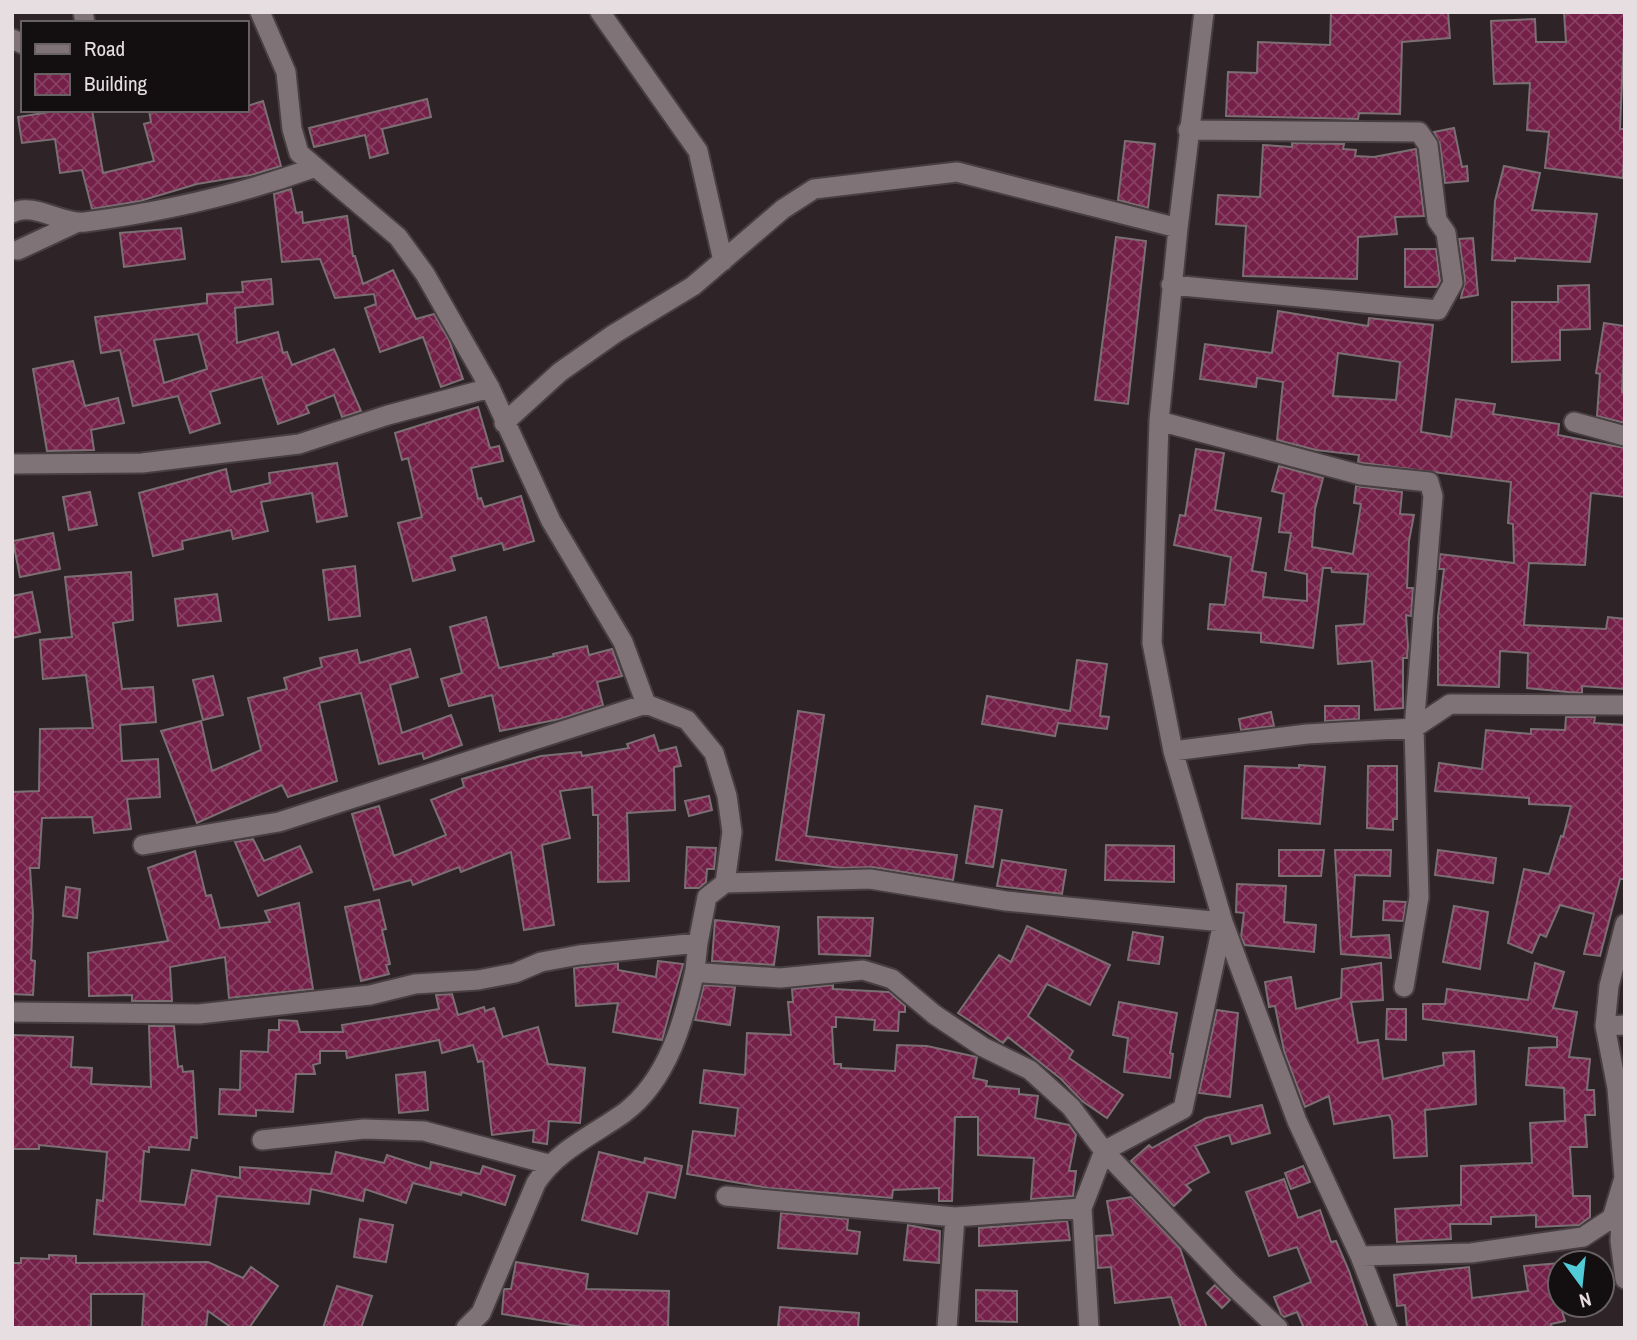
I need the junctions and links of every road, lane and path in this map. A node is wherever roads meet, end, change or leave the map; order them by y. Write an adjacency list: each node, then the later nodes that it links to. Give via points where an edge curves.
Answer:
1 (260, 12): 5 (street, via 286,72 299,153)
2 (600, 12): 10 (street, via 698,151)
3 (1204, 12): 4 (street)
4 (1188, 130): 8 (street); 11 (street, via 1419,132 1428,145 1437,220 1446,233 1453,283 1438,310)
5 (313, 168): 7 (street, via 128,216); 12 (street, via 398,237 425,274)
6 (12, 214): 7 (street, via 32,211)
7 (76, 223): 9 (street)
8 (1178, 228): 10 (street, via 957,172 814,189 783,209); 11 (street)
9 (18, 250)
10 (723, 261): 15 (street, via 693,286 559,372)
11 (1171, 285): 13 (street)
12 (490, 388): 15 (street); 17 (street, via 299,444 142,463)
13 (1159, 421): 20 (street, via 1362,475 1429,482 1433,496); 21 (street, via 1152,643)
14 (1574, 422): 16 (street)
15 (504, 423): 18 (street, via 551,521 624,642)
16 (1625, 436)
17 (12, 464)
18 (646, 704): 22 (street, via 279,822); 23 (street, via 687,720 714,753 732,832)
19 (1625, 705): 20 (street, via 1450,704)
20 (1414, 728): 21 (street, via 1307,734); 28 (street, via 1419,897)
21 (1173, 751): 24 (street)
22 (143, 845)
23 (725, 883): 24 (street, via 870,879 1006,901); 26 (street, via 707,897)
24 (1223, 922): 33 (street, via 1183,1109); 39 (street, via 1297,1121)
25 (1625, 924): 31 (street, via 1609,985)
26 (698, 943): 27 (street); 29 (street, via 579,955 478,980 415,984 370,995 199,1014)
27 (695, 970): 33 (street, via 780,978 863,970 892,979 983,1047 1030,1070 1071,1107); 34 (street, via 685,1014 653,1083 627,1110)
28 (1404, 987)
29 (12, 1012)
30 (1625, 1025): 31 (street)
31 (1605, 1026): 35 (street, via 1617,1088)
32 (262, 1140): 34 (street, via 364,1129 424,1131)
33 (1104, 1151): 37 (street); 44 (street)
34 (548, 1164): 41 (street, via 481,1313)
35 (1624, 1178): 39 (street, via 1612,1218 1583,1237 1471,1253); 40 (street, via 1620,1241)
36 (726, 1196): 38 (street)
37 (1082, 1208): 38 (street); 43 (street)
38 (955, 1217): 42 (street)
39 (1360, 1256): 45 (street)
40 (1625, 1279)
41 (466, 1328)
42 (947, 1328)
43 (1089, 1328)
44 (1278, 1328)
45 (1388, 1328)

